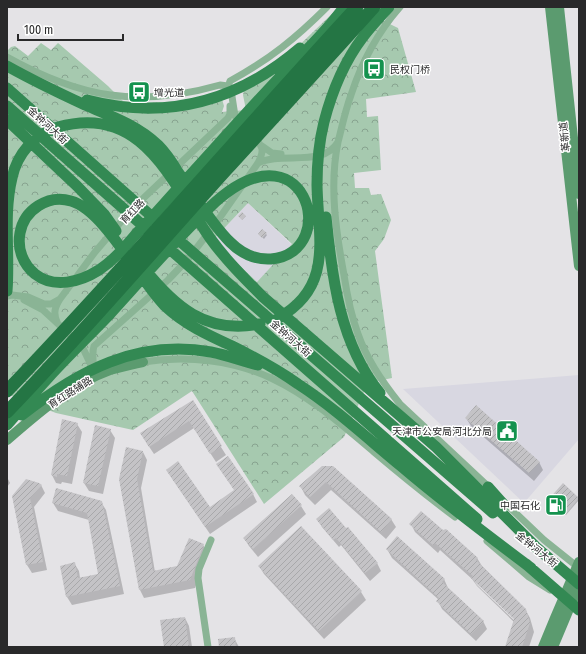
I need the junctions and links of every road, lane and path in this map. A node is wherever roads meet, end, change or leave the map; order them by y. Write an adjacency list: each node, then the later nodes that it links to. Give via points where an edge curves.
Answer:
1 (327, 7): 13 (street, via 281,49)
2 (344, 7): 9 (main road)
3 (358, 7): 37 (highway, via 156,231)
4 (374, 7): 38 (highway)
5 (389, 7): 10 (main road)
6 (400, 7): 20 (street, via 376,40 360,72 350,96)
7 (550, 7): 26 (street, 革新道)
8 (559, 7): 25 (street, 革新道)
9 (336, 18): 15 (main road, via 260,78 229,93 200,102 172,107 134,107 97,102); 36 (main road, via 273,85 126,245 122,250 119,254 98,270 86,277 65,282 40,278 29,269 22,257 19,243 25,220 41,204 65,199 78,203 103,226 116,242 120,248 124,253 149,287 169,310 195,328 263,362)
10 (378, 20): 18 (main road, via 363,36 346,63 335,86 324,122 318,171 318,270 302,300 288,313 269,322 244,327 220,324 200,318 181,307 152,279 104,214); 39 (main road, via 349,74 334,112 327,138 323,189 338,299 350,343 376,388)
11 (7, 57): 13 (street, via 67,85 125,98 174,96)
12 (7, 66): 15 (main road)
13 (226, 84): 17 (street, via 232,93); 19 (street, via 230,111)
14 (7, 88): 43 (main road, 金钟河大街, via 147,213)
15 (52, 89): 40 (main road, via 122,121 154,142 167,155 182,176 205,211 209,217 218,229 234,247 245,254 267,259 289,254 301,242 308,222 308,207 301,192 282,178 253,178 238,184 208,208 203,214 178,241 103,321 47,379)
16 (7, 106): 45 (main road, 金钟河大街)
17 (237, 119): 19 (street); 21 (street)
18 (7, 120)
19 (226, 120): 28 (street, 育红路, via 132,209)
20 (338, 142): 22 (street, via 331,151); 24 (street)
21 (262, 146): 22 (street, via 276,154); 23 (street)
22 (323, 154): 23 (street, via 274,158); 24 (street, via 332,162)
23 (258, 163): 30 (street, via 188,259)
24 (334, 168): 44 (street, 金钟河大街, via 337,230 351,313 367,355 376,372 400,404)
25 (579, 194)
26 (579, 266)
27 (8, 294): 28 (street, via 28,297 44,304 51,304); 29 (street, via 43,310); 39 (main road, via 9,192 15,166 21,156 36,138 56,128 76,123 113,127 135,138 154,154 216,246 247,281)
28 (60, 298): 29 (street, via 54,310)
29 (57, 323): 31 (street)
30 (102, 339): 31 (street, via 88,343); 33 (street, via 92,351)
31 (78, 342): 33 (street)
32 (143, 362): 34 (street, 育红路辅路); 50 (street, via 166,359 214,361 251,370 274,379 345,428 529,577)
33 (93, 370): 34 (street); 35 (street)
34 (103, 373): 35 (street, 育红路辅路)
35 (87, 381): 42 (street, 育红路辅路, via 50,404)
36 (299, 384): 41 (main road, via 261,366 210,352 179,349 141,354 101,365 74,379 44,398); 45 (main road)
37 (7, 391)
38 (7, 412)
39 (408, 423): 43 (main road, via 436,447)
40 (7, 425)
41 (7, 428)
42 (7, 440)
43 (460, 479): 47 (main road, 金钟河大街, via 500,519)
44 (488, 487): 47 (main road, via 528,534); 48 (street, 金钟河大街, via 544,540)
45 (446, 497): 50 (main road, 金钟河大街)
46 (211, 540): 53 (street, via 198,578)
47 (535, 546): 49 (main road, 金钟河大街)
48 (578, 566): 49 (street)
49 (577, 583): 50 (street)
50 (571, 604): 51 (street)
51 (559, 620): 52 (street); 54 (street); 55 (street)
52 (556, 633)
53 (208, 647)
54 (544, 647)
55 (553, 647)

